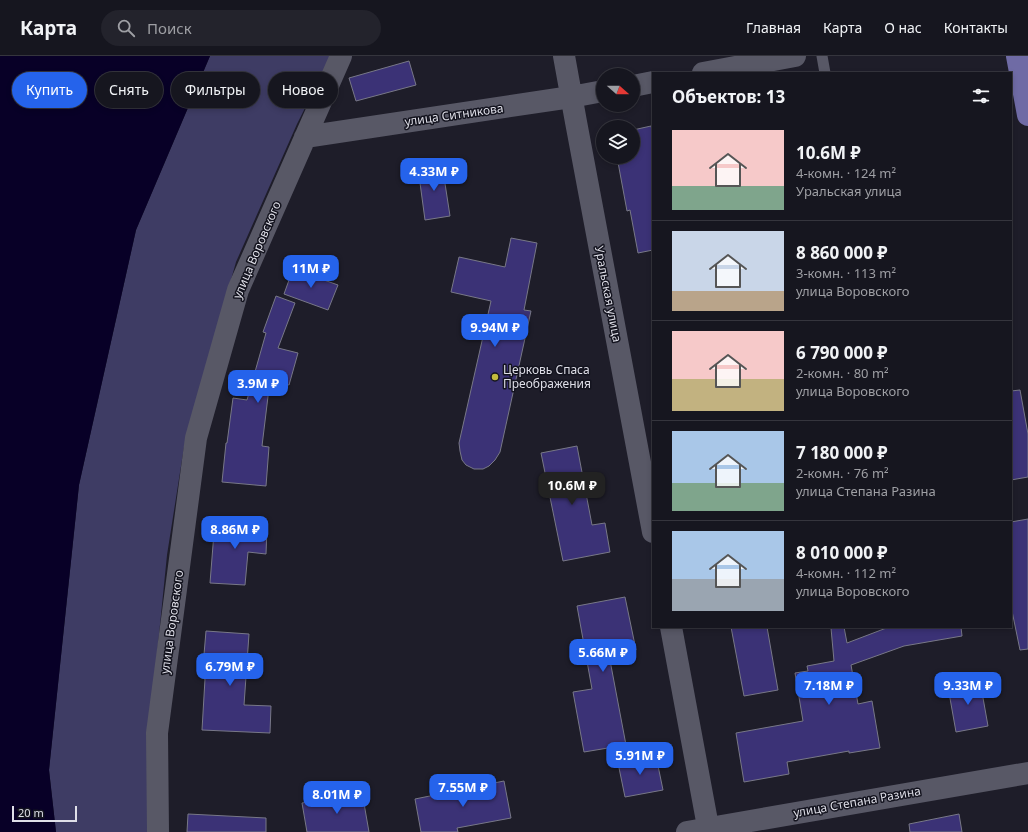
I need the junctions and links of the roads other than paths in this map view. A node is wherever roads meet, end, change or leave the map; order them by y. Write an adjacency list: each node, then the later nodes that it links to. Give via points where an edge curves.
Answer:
1 (340, 56): 13 (street, улица Воровского)
2 (564, 56): 11 (street, Уральская улица)
3 (795, 56): 6 (street)
4 (822, 56): 7 (lane)
5 (1017, 56): 12 (main road)
6 (708, 72)
7 (825, 72)
8 (652, 82): 9 (street)
9 (640, 85)
10 (596, 93): 11 (street, улица Ситникова)
11 (571, 97): 13 (street, улица Ситникова); 14 (street, Уральская улица)
12 (1028, 114)
13 (305, 137): 18 (street, улица Воровского, via 238,290 196,438 157,733)
14 (652, 527)
15 (671, 628): 17 (street)
16 (1028, 773): 17 (street, улица Степана Разина)
17 (708, 830): 19 (street, улица Степана Разина)
18 (158, 832)
19 (687, 832)

